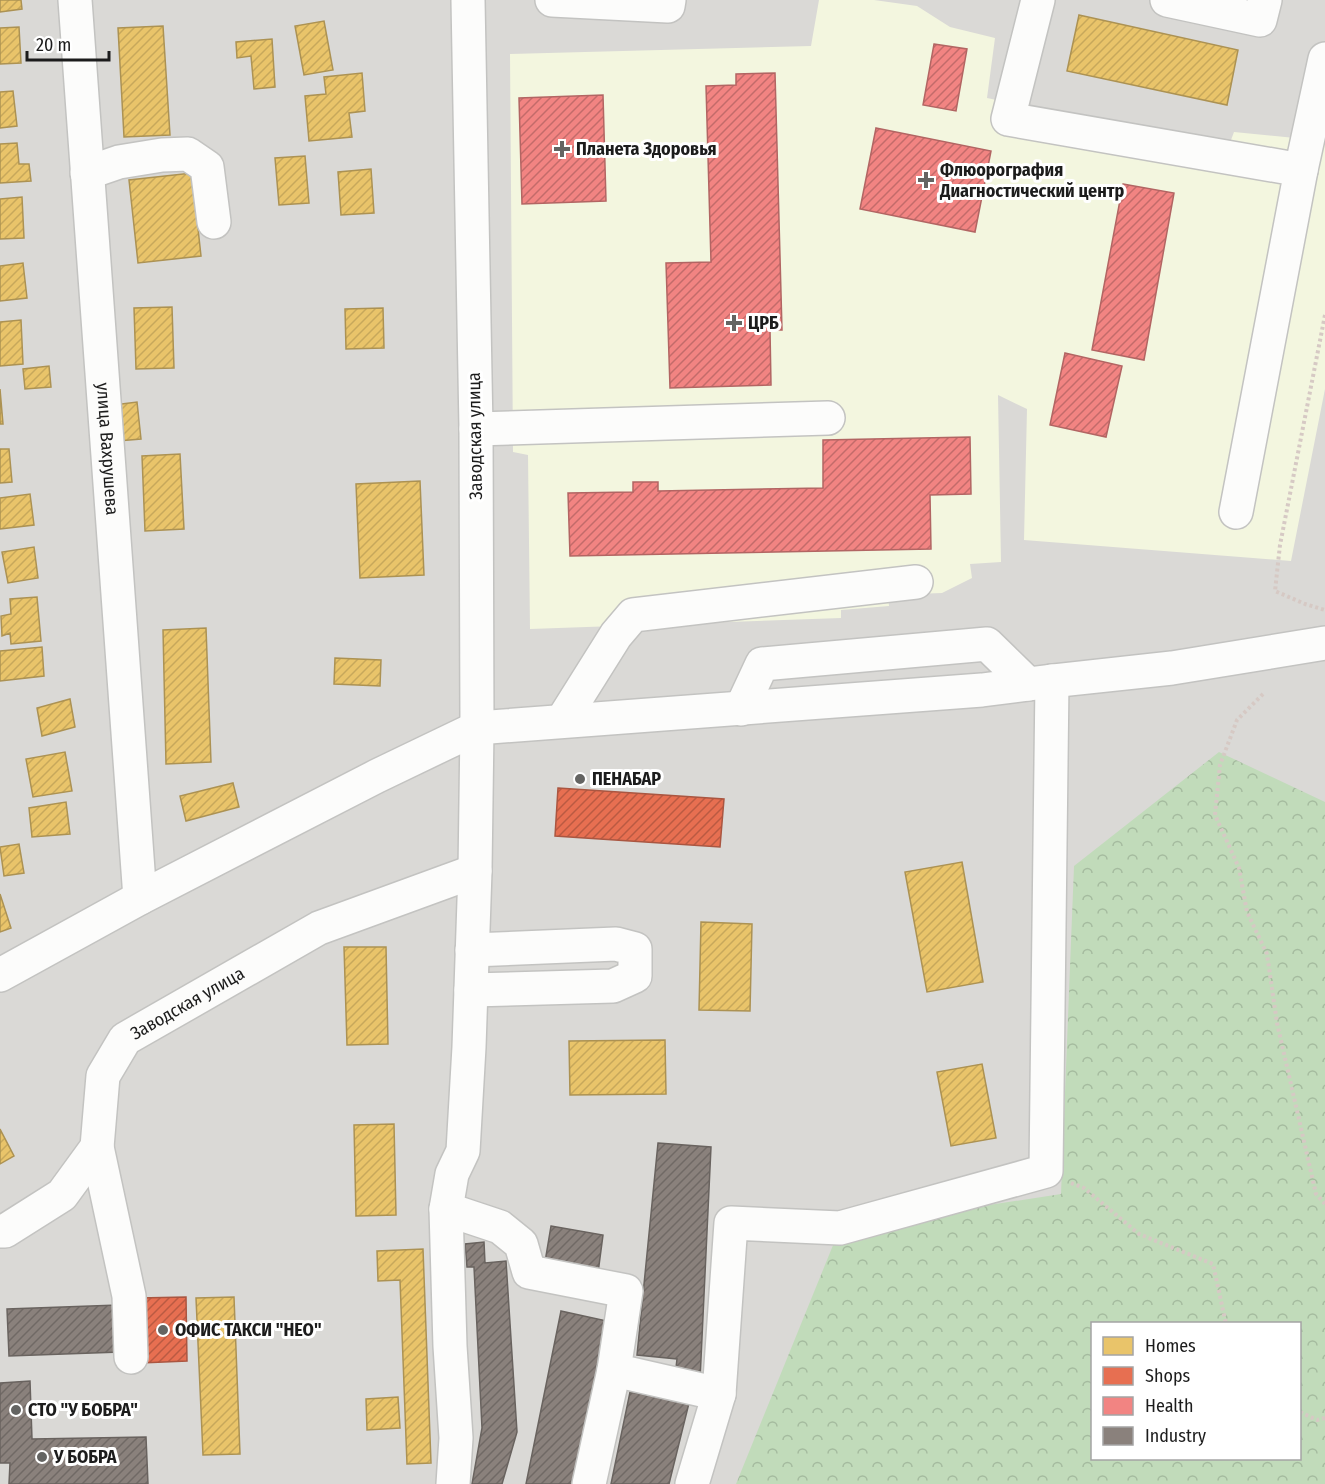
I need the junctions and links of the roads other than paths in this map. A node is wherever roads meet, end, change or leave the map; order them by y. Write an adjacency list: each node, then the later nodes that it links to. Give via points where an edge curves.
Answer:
1 (75, 0): 10 (street, улица Вахрушева)
2 (468, 0): 13 (street, Заводская улица)
3 (552, 0): 4 (street, via 668,6)
4 (669, 0)
5 (1038, 0): 9 (street, via 1008,119)
6 (1167, 0): 7 (street, via 1260,20)
7 (1265, 0)
8 (1325, 59): 9 (street)
9 (1301, 170): 14 (street)
10 (87, 173): 11 (street, via 119,162 188,154 207,167); 22 (street, улица Вахрушева)
11 (214, 222)
12 (828, 418): 13 (street)
13 (476, 429): 20 (street, Заводская улица)
14 (1236, 512)
15 (915, 582): 19 (street, via 633,615 616,634)
16 (1325, 643): 17 (street, via 1172,668)
17 (1040, 682): 18 (street); 18 (street, via 987,644 762,664); 31 (street, via 1046,1171 840,1227 731,1223)
18 (741, 709): 19 (street)
19 (562, 721): 20 (street)
20 (477, 728): 21 (street, Заводская улица); 22 (street)
21 (475, 871): 23 (street, Заводская улица); 26 (street, Заводская улица, via 318,928 125,1039 103,1076)
22 (140, 898): 24 (street)
23 (472, 950): 25 (street, Заводская улица); 25 (street, via 616,944 635,949 634,975 613,986)
24 (0, 975)
25 (471, 990): 27 (street, Заводская улица, via 463,1151 452,1174)
26 (97, 1147): 28 (street, via 62,1195); 29 (street, via 129,1296)
27 (446, 1209): 30 (street, via 500,1227 521,1244 529,1272 626,1291); 32 (street, Заводская улица, via 456,1438)
28 (0, 1231)
29 (131, 1357)
30 (614, 1370): 31 (street); 33 (street)
31 (719, 1394): 34 (street)
32 (453, 1484)
33 (589, 1484)
34 (692, 1484)

